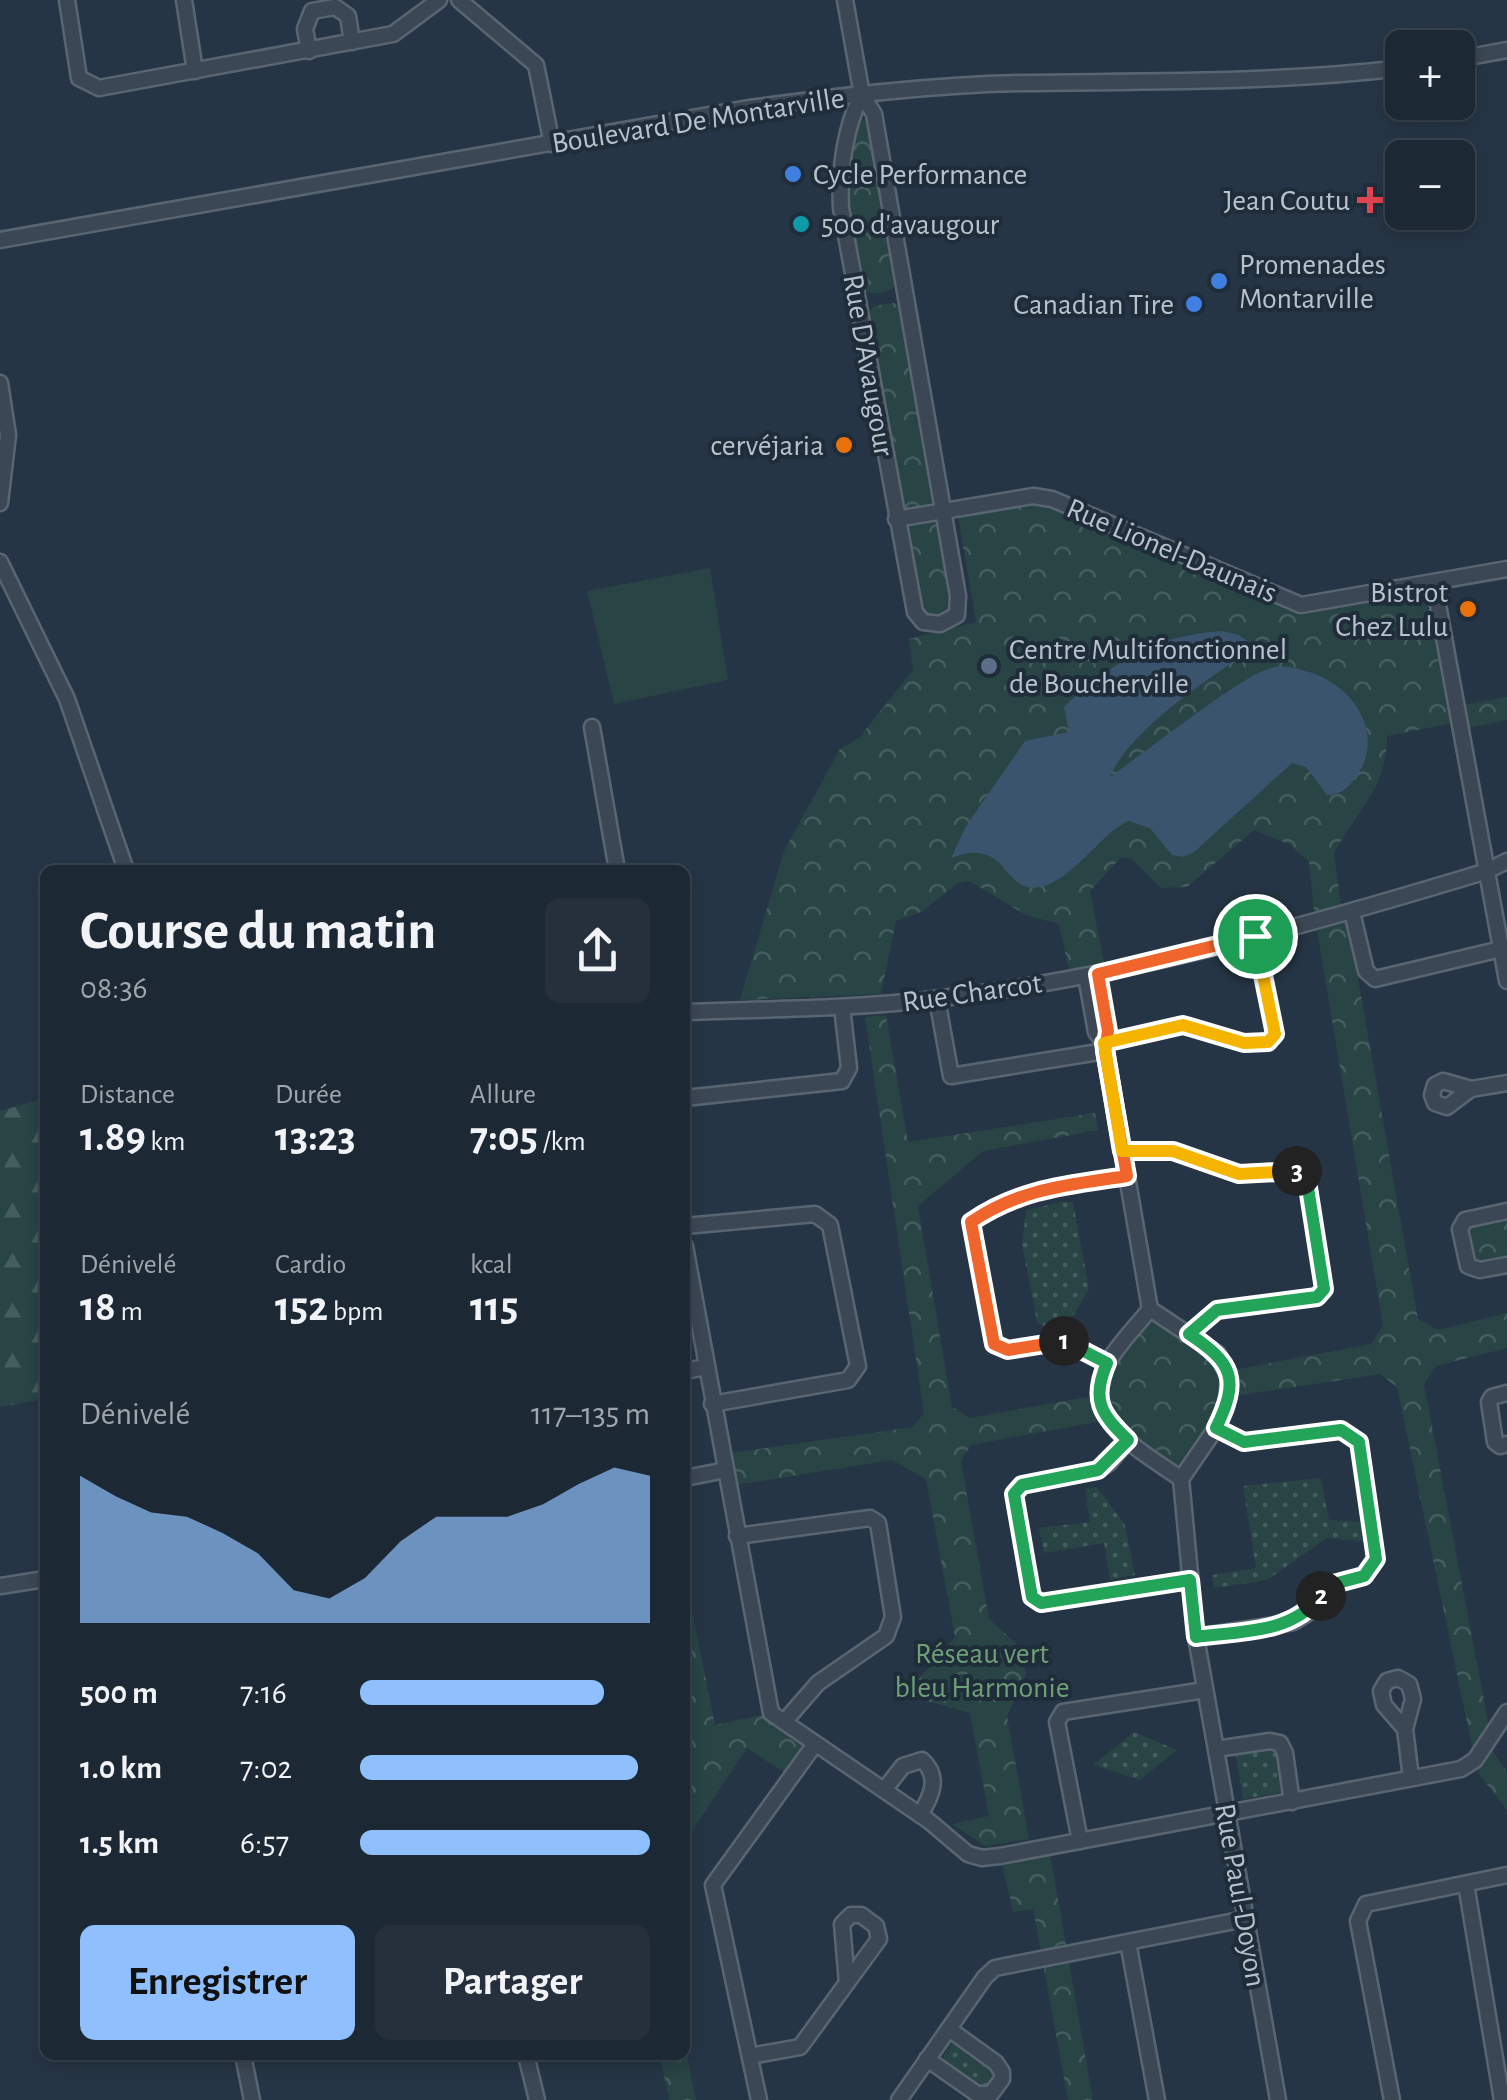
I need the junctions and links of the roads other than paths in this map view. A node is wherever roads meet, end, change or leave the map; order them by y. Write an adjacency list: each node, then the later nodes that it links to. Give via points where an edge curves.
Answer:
1 (67, 0): 11 (street, via 78,78 98,88)
2 (184, 0): 11 (street)
3 (438, 0): 6 (street, via 393,34)
4 (459, 0): 13 (street, via 536,65)
5 (845, 0): 12 (street, Rue D'Avaugour)
6 (352, 42): 8 (street); 8 (street, via 348,16 335,6 312,10 305,29)
7 (1507, 50): 9 (street)
8 (309, 51): 11 (street)
9 (1475, 56)
10 (1385, 70): 12 (street, Boulevard De Montarville)
11 (195, 71)
12 (862, 94): 13 (street, Boulevard De Montarville); 17 (street, Rue D'Avaugour, via 874,114); 18 (street, Rue D'Avaugour, via 850,116 841,208)
13 (552, 144): 14 (street, Boulevard De Montarville)
14 (0, 240)
15 (0, 382): 16 (street, via 8,435)
16 (0, 503)
17 (942, 511): 18 (street, Rue Lionel-Daunais); 18 (street, Rue D'Avaugour, via 959,605 954,618 940,624 916,614); 21 (street, Rue Lionel-Daunais, via 1033,496 1052,499 1301,605)
18 (896, 519)
19 (0, 562): 24 (street, via 67,699)
20 (1507, 569): 21 (street, Rue Lionel-Daunais)
21 (1434, 582): 26 (street)
22 (592, 728): 25 (street)
23 (1507, 861): 26 (street, Rue Charcot)
24 (124, 865)
25 (616, 865)
26 (1487, 871): 27 (street, Rue Charcot); 29 (street)
27 (1352, 912): 28 (street, Rue Charcot); 29 (street, via 1366,972 1376,979)
28 (1255, 936): 30 (street, Rue Charcot); 35 (street, via 1275,1034 1268,1042 1244,1043 1183,1025)
29 (1501, 948): 31 (street)
30 (1092, 975): 32 (street, Rue Charcot); 35 (street, via 1096,1032)
31 (1507, 982)
32 (937, 999): 33 (street, Rue Charcot); 35 (street, via 950,1076)
33 (842, 1007): 34 (street, Rue Charcot); 38 (street, via 849,1068 842,1080)
34 (690, 1012)
35 (1104, 1047): 39 (street)
36 (1507, 1082): 37 (street)
37 (1471, 1089)
38 (690, 1097)
39 (1122, 1151): 40 (street); 46 (street, via 1173,1151 1239,1174 1306,1175 1324,1289 1317,1297 1217,1310)
40 (1127, 1176): 45 (street); 47 (street, via 1037,1190 998,1203 971,1222 994,1344 1008,1350 1067,1341)
41 (1507, 1211): 43 (street, via 1465,1220 1460,1229 1468,1266)
42 (690, 1226): 51 (street, via 815,1214 830,1225 858,1366 848,1380)
43 (1507, 1265)
44 (690, 1287): 48 (street)
45 (1150, 1310): 46 (street); 47 (street)
46 (1189, 1334): 52 (street, via 1218,1354 1228,1371 1228,1396)
47 (1107, 1363): 53 (street, via 1100,1378 1102,1408)
48 (706, 1366): 49 (street); 51 (street)
49 (690, 1369)
50 (1507, 1394): 54 (street, via 1489,1402 1494,1442)
51 (712, 1404): 55 (street)
52 (1216, 1428): 57 (street); 62 (street, via 1244,1442 1341,1430 1359,1442 1376,1559 1364,1576 1330,1585 1293,1622)
53 (1128, 1440): 57 (street); 59 (street, via 1098,1470 1022,1485 1014,1494 1032,1597 1041,1603)
54 (1507, 1444)
55 (726, 1470): 56 (street); 58 (street)
56 (690, 1477)
57 (1181, 1479): 59 (street, Rue Paul-Doyon)
58 (737, 1536): 65 (street, via 771,1713); 65 (street, via 870,1518 878,1523 893,1617 886,1636 818,1683)
59 (1190, 1580): 62 (street, Rue Paul-Doyon)
60 (40, 1581): 61 (street)
61 (0, 1586)
62 (1196, 1637): 63 (street, Rue Paul-Doyon)
63 (1205, 1690): 68 (street, Rue Paul-Doyon); 74 (street, via 1062,1712 1057,1722)
64 (1507, 1712): 69 (street, via 1475,1760)
65 (784, 1722): 67 (street)
66 (1405, 1729): 69 (street)
67 (815, 1744): 70 (street); 81 (street, via 713,1885)
68 (1216, 1749): 71 (street, via 1280,1743); 72 (street, Rue Paul-Doyon)
69 (1412, 1778): 71 (street)
70 (884, 1790): 73 (street); 73 (street, via 903,1766 922,1760 934,1785)
71 (1292, 1802): 72 (street)
72 (1226, 1813): 74 (street); 77 (street, Rue Paul-Doyon)
73 (920, 1815): 74 (street, via 977,1858)
74 (1080, 1841)
75 (1507, 1876): 76 (street)
76 (1466, 1884): 91 (street, via 1361,1910); 92 (street)
77 (1245, 1918): 78 (street); 90 (street, Rue Paul-Doyon)
78 (1128, 1942): 80 (street, via 995,1968); 89 (street)
79 (847, 1984): 81 (street, via 800,2047)
80 (949, 2029): 82 (street); 82 (street, via 996,2063 1002,2072 998,2088 978,2094)
81 (750, 2056): 87 (street)
82 (927, 2059): 88 (street)
83 (244, 2060): 85 (street)
84 (527, 2060): 86 (street)
85 (252, 2100)
86 (536, 2100)
87 (759, 2100)
88 (899, 2100)
89 (1158, 2100)
90 (1278, 2100)
91 (1392, 2100)
92 (1502, 2100)

